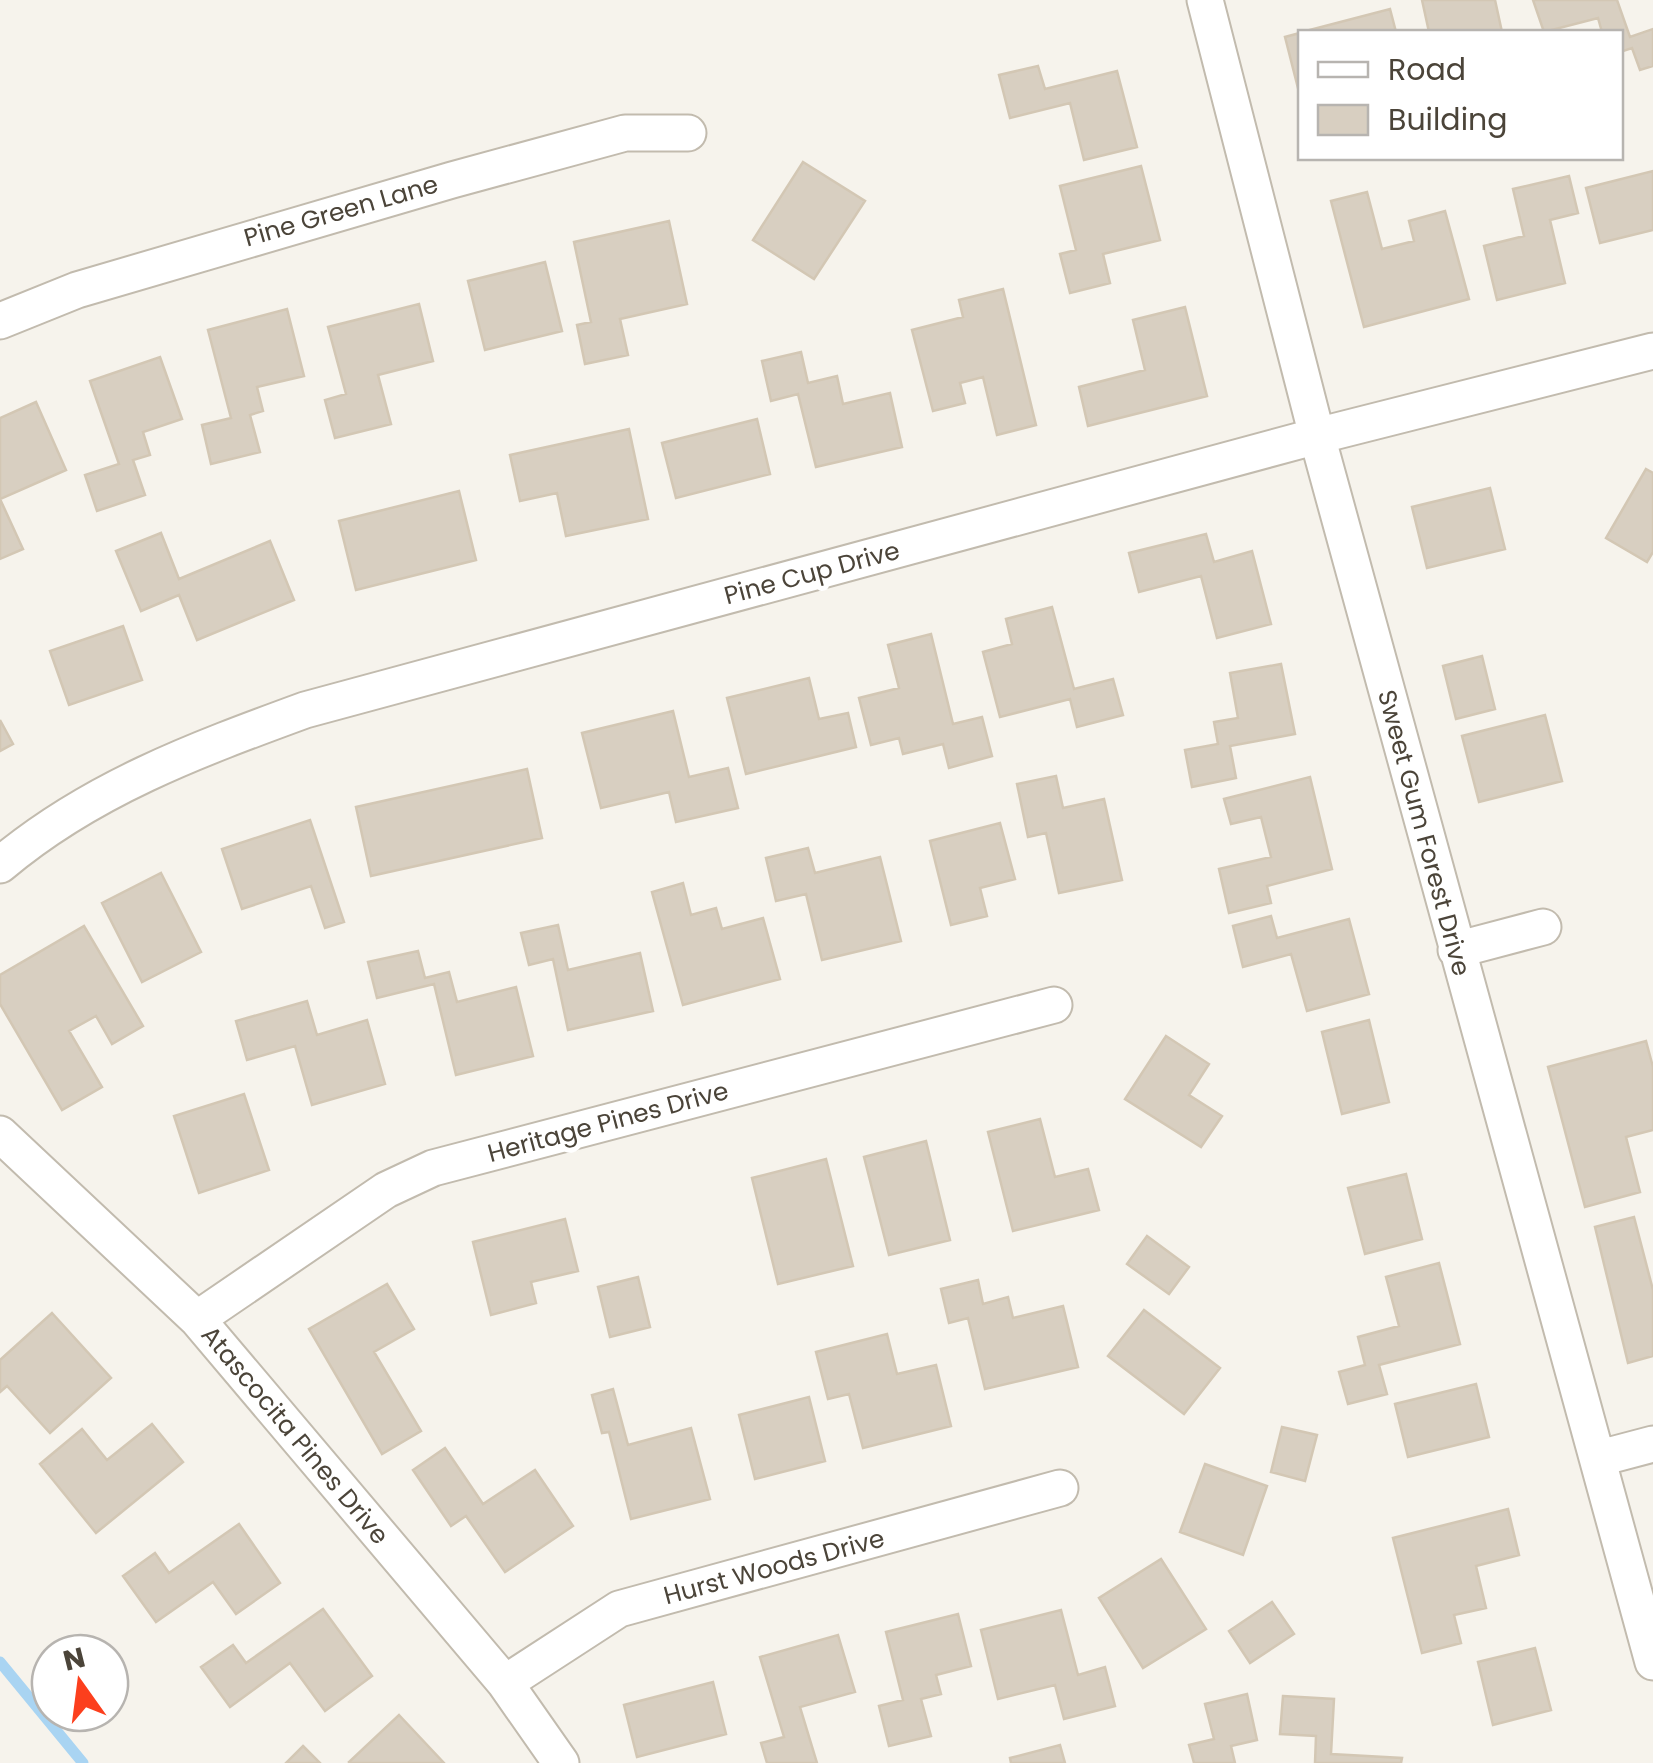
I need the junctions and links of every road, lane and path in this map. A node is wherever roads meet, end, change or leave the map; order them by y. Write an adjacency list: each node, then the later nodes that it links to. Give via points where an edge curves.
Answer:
1 (1206, 0): 5 (street, Sweet Gum Forest Drive)
2 (688, 134): 3 (street, Pine Green Lane, via 626,133 452,180 76,290)
3 (0, 321)
4 (1653, 351): 5 (street, Pine Cup Drive)
5 (1317, 436): 6 (street, Pine Cup Drive, via 306,710 148,770 77,809); 8 (street, Sweet Gum Forest Drive)
6 (0, 865)
7 (1543, 928): 8 (street)
8 (1456, 950): 13 (street, Sweet Gum Forest Drive)
9 (1054, 1005): 11 (street, Heritage Pines Drive, via 433,1168 386,1190)
10 (0, 1134): 11 (street, Atascocita Pines Drive)
11 (198, 1319): 16 (street, Atascocita Pines Drive)
12 (1653, 1444): 13 (street)
13 (1600, 1458): 15 (street, Sweet Gum Forest Drive)
14 (1060, 1488): 16 (street, Hurst Woods Drive, via 619,1610)
15 (1653, 1662)
16 (505, 1684): 17 (street, Atascocita Pines Drive)
17 (562, 1763)

